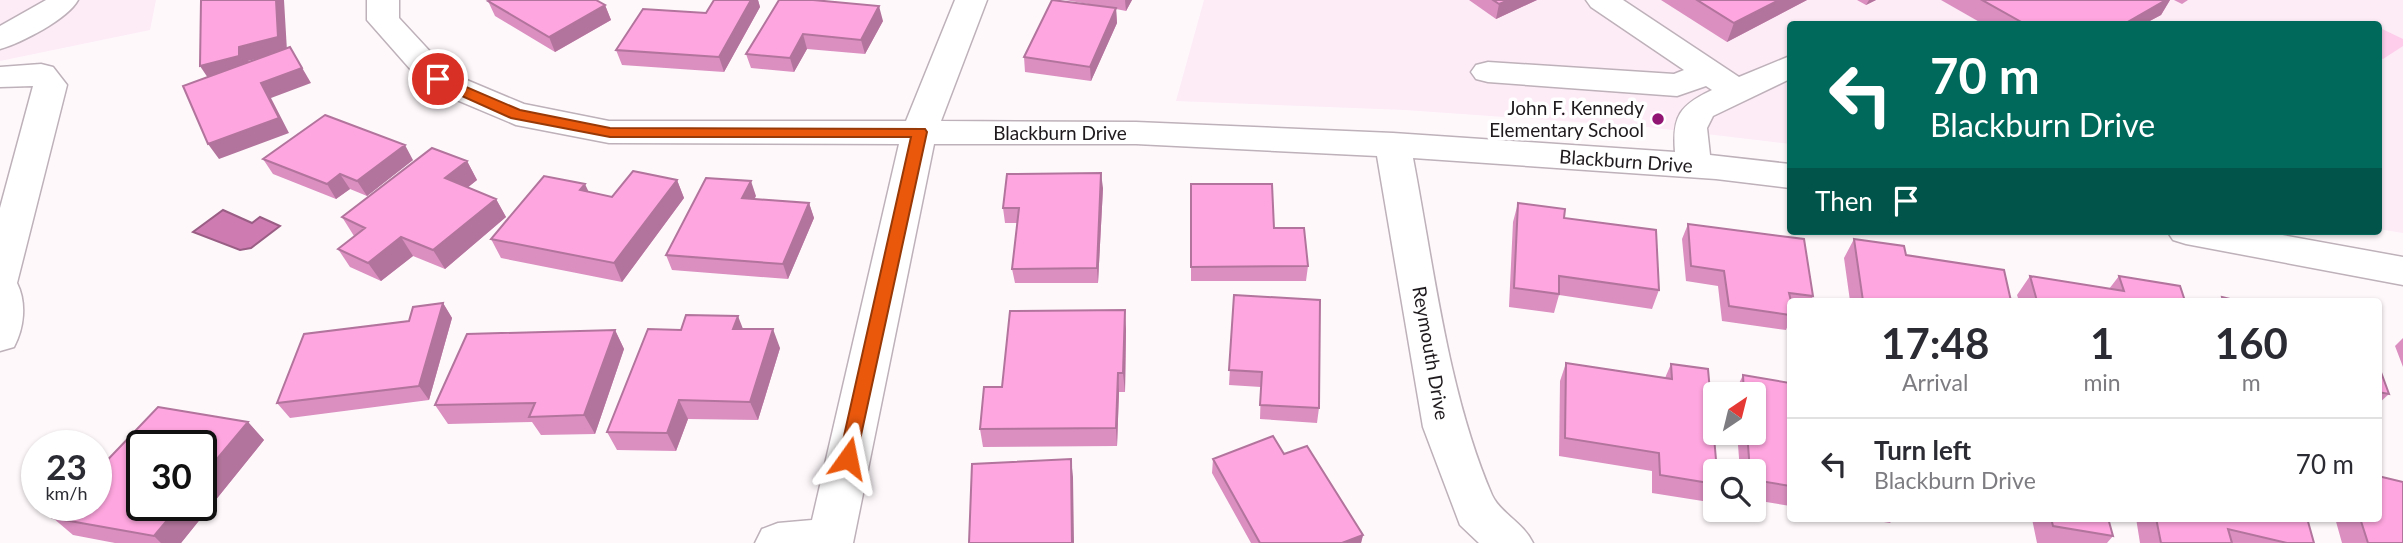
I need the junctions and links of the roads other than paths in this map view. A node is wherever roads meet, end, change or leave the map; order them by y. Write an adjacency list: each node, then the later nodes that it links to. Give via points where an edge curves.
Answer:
1 (62, 0): 5 (street)
2 (383, 0): 11 (street, Blackburn Drive, via 383,20 438,79 516,114 610,132)
3 (971, 0): 11 (street)
4 (1602, 0): 9 (street)
5 (0, 39)
6 (1787, 67): 9 (street)
7 (1488, 72): 9 (street)
8 (0, 77): 17 (street, via 41,74 50,85)
9 (1725, 86): 10 (street); 13 (street, via 1700,109 1690,128)
10 (1787, 92)
11 (919, 132): 12 (street, Blackburn Drive, via 1136,133); 20 (street)
12 (1393, 145): 13 (street, Blackburn Drive); 22 (street, Reymouth Drive, via 1444,427 1476,512)
13 (1694, 166): 14 (street, Blackburn Drive)
14 (1787, 176)
15 (2214, 235): 16 (street)
16 (2403, 271)
17 (0, 279)
18 (0, 288): 19 (street, via 4,314)
19 (0, 336)
20 (830, 541): 21 (street)
21 (778, 543)
22 (1510, 543)

